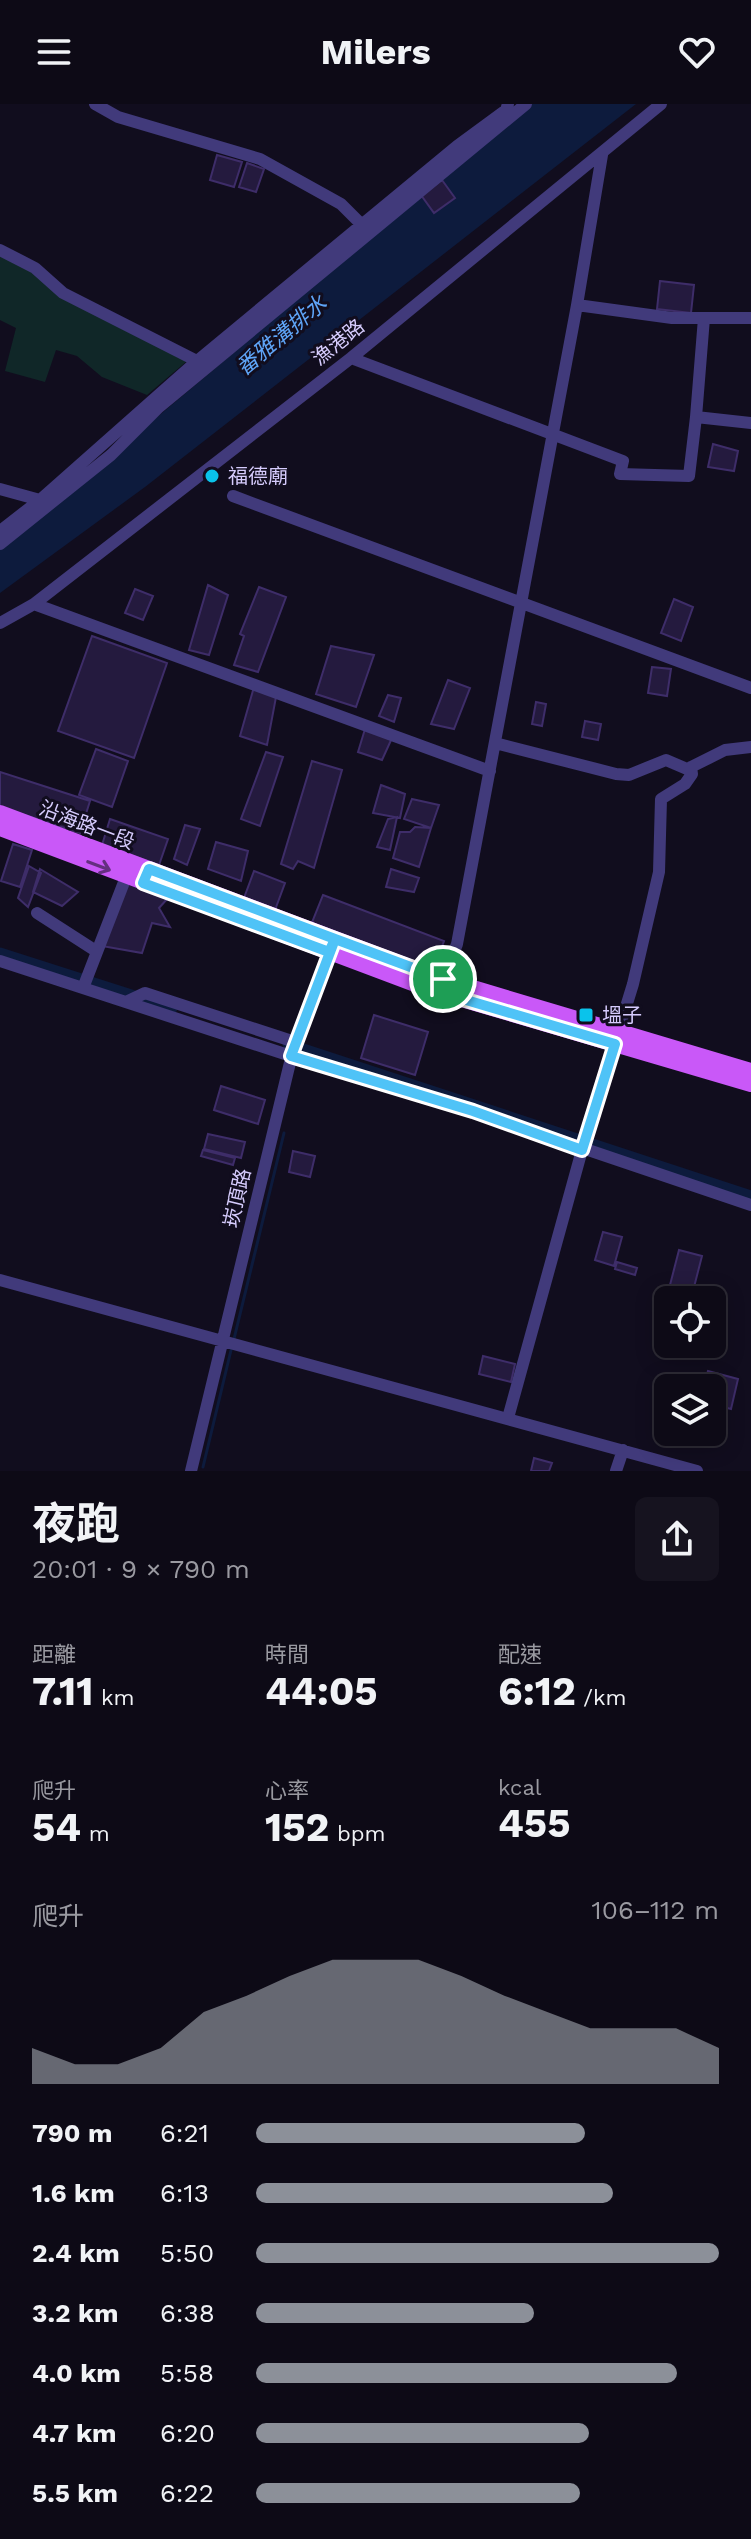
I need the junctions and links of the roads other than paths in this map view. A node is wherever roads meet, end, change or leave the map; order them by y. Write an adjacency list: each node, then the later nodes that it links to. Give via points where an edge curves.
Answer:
1 (95, 104): 6 (street, via 118,117 260,159 341,204)
2 (508, 104): 6 (street)
3 (526, 104): 6 (street)
4 (661, 104): 5 (street, 漁港路)
5 (602, 155): 8 (street); 11 (street, 漁港路)
6 (368, 226): 12 (street); 20 (street, via 111,455)
7 (0, 250): 12 (street, via 35,268 63,293)
8 (577, 305): 9 (street); 15 (street)
9 (704, 318): 10 (street); 13 (street)
10 (751, 318)
11 (351, 358): 15 (street); 22 (street, 漁港路)
12 (197, 361): 18 (street)
13 (696, 417): 14 (street); 15 (street, via 689,476 620,474 623,461)
14 (751, 423)
15 (552, 434): 21 (street)
16 (0, 489): 18 (street)
17 (233, 496): 21 (street)
18 (40, 500): 19 (street)
19 (0, 531)
20 (0, 544)
21 (520, 603): 24 (street); 25 (street)
22 (34, 604): 23 (street, 漁港路); 28 (street)
23 (0, 623)
24 (751, 688)
25 (495, 743): 27 (street, via 616,774 629,775 666,760); 28 (street)
26 (751, 747): 27 (street, via 725,750)
27 (691, 767): 41 (street, via 685,784 661,799 659,872)
28 (490, 771): 38 (street, via 457,944)
29 (0, 813): 31 (main road, 沿海路一段)
30 (0, 828): 31 (main road, 沿海路一段)
31 (45, 838): 32 (main road, 沿海路一段); 33 (main road, 沿海路一段, one-way to 33)
32 (146, 876): 33 (main road, 沿海路一段); 35 (main road, 沿海路一段)
33 (126, 877): 36 (street)
34 (37, 913): 36 (street)
35 (332, 946): 38 (main road, 沿海路一段); 42 (street, 崁頂路)
36 (96, 951): 39 (street)
37 (0, 961): 39 (street)
38 (441, 986): 41 (main road, 沿海路一段)
39 (83, 988): 40 (street)
40 (126, 1002): 42 (street, via 145,993); 43 (street)
41 (617, 1038): 44 (main road, 沿海路一段); 45 (main road, 沿海路一段); 46 (street)
42 (295, 1042): 43 (street, 崁頂路)
43 (291, 1056): 46 (street); 49 (street, 崁頂路)
44 (751, 1071)
45 (751, 1084)
46 (582, 1150): 47 (street); 50 (street)
47 (751, 1205)
48 (0, 1280): 49 (street)
49 (223, 1342): 50 (street); 52 (street, 崁頂路)
50 (508, 1418): 51 (street)
51 (623, 1450): 53 (street); 54 (street)
52 (191, 1471)
53 (616, 1471)
54 (697, 1471)

